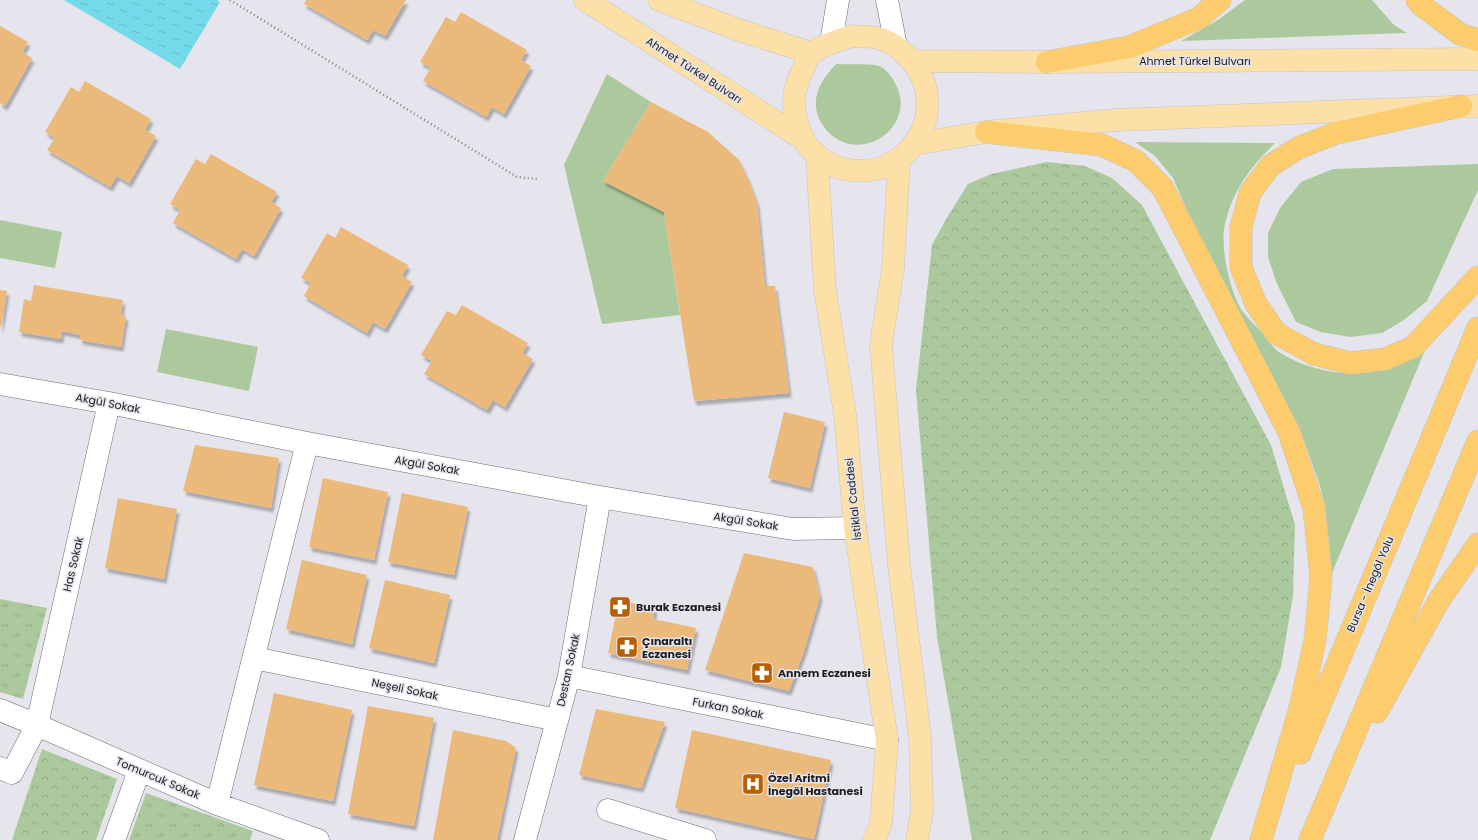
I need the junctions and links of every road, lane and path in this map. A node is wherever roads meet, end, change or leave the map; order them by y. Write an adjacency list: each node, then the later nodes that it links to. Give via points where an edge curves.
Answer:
1 (230, 0): 21 (path, via 517,177)
2 (585, 0): 17 (main road, Ahmet Türkel Bulvarı)
3 (659, 0): 11 (main road, via 736,29)
4 (838, 0): 9 (street)
5 (887, 0): 10 (street)
6 (1220, 0): 14 (highway, via 1199,18 1129,47)
7 (1417, 0): 8 (highway, via 1460,34)
8 (1478, 40)
9 (831, 43): 10 (main road, via 852,36 874,37); 11 (main road)
10 (896, 46): 13 (main road)
11 (811, 53): 17 (main road, via 800,74 793,96 794,119)
12 (1478, 59): 14 (main road, Ahmet Türkel Bulvarı)
13 (913, 60): 14 (main road, Ahmet Türkel Bulvarı); 18 (main road, via 924,80 928,102 925,124)
14 (1047, 62)
15 (1469, 106): 16 (main road, via 1115,120); 22 (highway, via 1336,133 1298,148 1270,166 1250,192 1240,227 1241,266 1256,304 1276,333 1314,354 1350,363 1385,359 1413,347)
16 (986, 132): 18 (main road); 48 (highway, via 1102,145 1136,161 1163,188 1289,432 1314,508 1321,577 1315,641 1299,712)
17 (803, 139): 19 (main road)
18 (915, 144): 20 (main road)
19 (817, 156): 20 (main road, via 836,167 858,172 880,169); 29 (main road, İstiklal Caddesi, via 825,291 845,414)
20 (899, 159): 47 (main road, via 893,268 881,345 899,565 920,737 922,810)
21 (538, 179)
22 (1478, 277)
23 (1478, 328): 48 (highway, Bursa - İnegöl Yolu)
24 (0, 384): 25 (street, Akgül Sokak)
25 (109, 403): 27 (street, Akgül Sokak); 35 (street, Has Sokak)
26 (1478, 442): 41 (highway)
27 (307, 443): 28 (street, Akgül Sokak); 31 (street)
28 (600, 496): 29 (street, Akgül Sokak, via 792,529); 32 (street, Destan Sokak)
29 (855, 528): 36 (main road, İstiklal Caddesi)
30 (1478, 544): 41 (highway, via 1438,602)
31 (254, 658): 34 (street, Neşeli Sokak); 39 (street)
32 (569, 676): 34 (street, Destan Sokak); 36 (street, Furkan Sokak)
33 (0, 710): 35 (street, Tomurcuk Sokak)
34 (557, 720): 44 (street, Destan Sokak)
35 (37, 725): 37 (street, Has Sokak, via 12,773); 38 (street, Tomurcuk Sokak)
36 (887, 740): 46 (main road, İstiklal Caddesi, via 881,824)
37 (0, 768)
38 (139, 771): 39 (street, Tomurcuk Sokak); 42 (street)
39 (217, 804): 43 (street, Tomurcuk Sokak)
40 (608, 810): 45 (street)
41 (1322, 811): 49 (highway)
42 (114, 840)
43 (318, 840)
44 (525, 840)
45 (705, 840)
46 (874, 840)
47 (917, 840)
48 (1262, 840)
49 (1310, 840)

